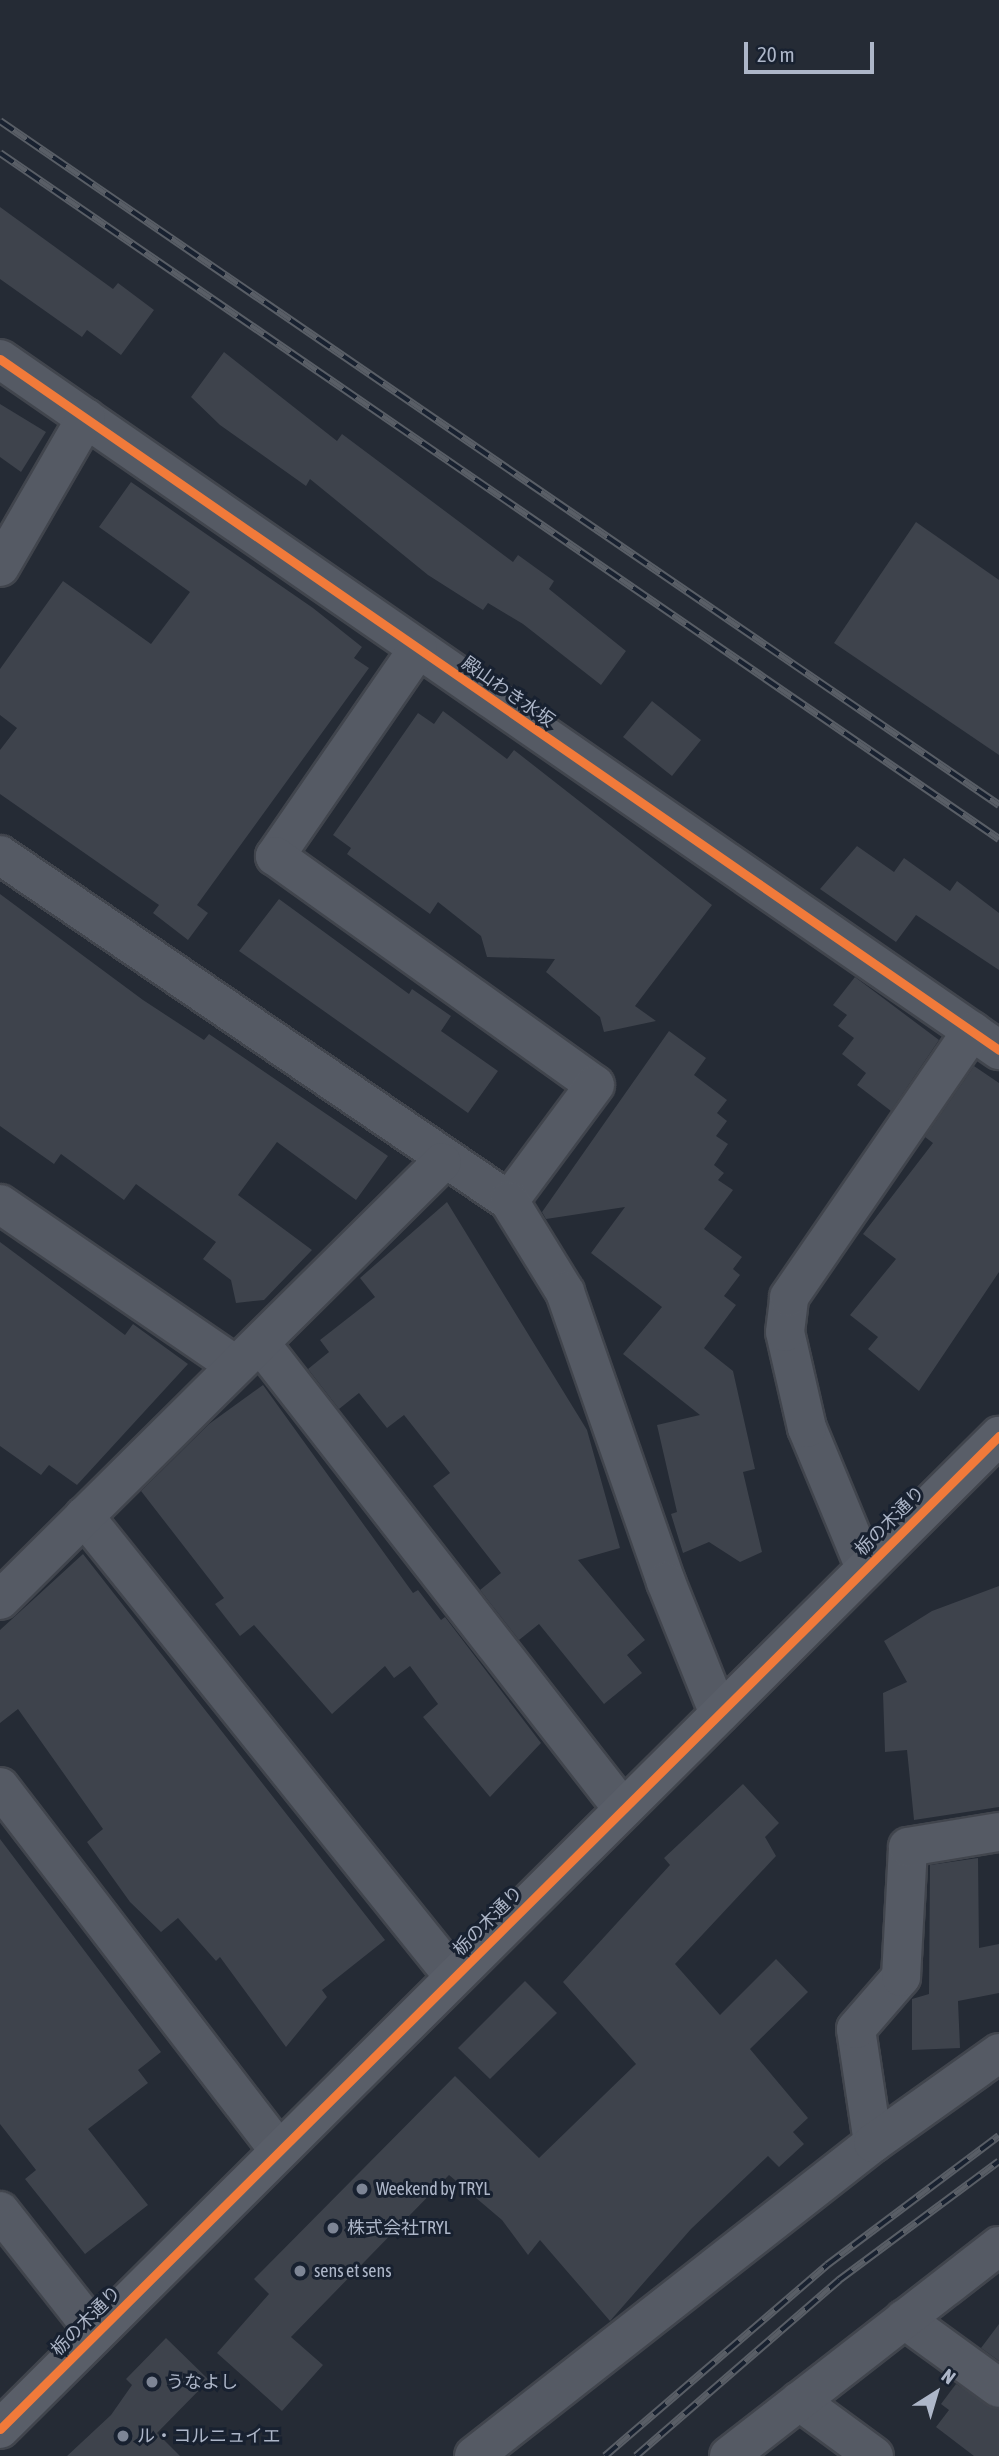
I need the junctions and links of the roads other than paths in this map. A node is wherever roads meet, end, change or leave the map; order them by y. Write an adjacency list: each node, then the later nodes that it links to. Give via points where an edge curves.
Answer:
1 (0, 359): 2 (street, 殿山わき水坂)
2 (86, 418): 3 (street); 4 (street, 殿山わき水坂)
3 (0, 567)
4 (418, 649): 6 (street, 殿山わき水坂); 8 (street, via 275,856 595,1085)
5 (0, 855): 7 (street)
6 (985, 1040): 13 (street, via 789,1297 785,1332 807,1428)
7 (442, 1162): 8 (street); 10 (street)
8 (509, 1201): 15 (street, via 565,1292 666,1582)
9 (0, 1204): 10 (street)
10 (247, 1354): 12 (street); 17 (street)
11 (999, 1436): 13 (street, 栃の木通り)
12 (84, 1516): 14 (street); 19 (street)
13 (865, 1568): 15 (street, 栃の木通り)
14 (0, 1600)
15 (719, 1714): 17 (street, 栃の木通り)
16 (0, 1787): 22 (street)
17 (622, 1809): 19 (street, 栃の木通り)
18 (999, 1832): 21 (street, via 908,1847 901,1977 856,2029)
19 (454, 1977): 22 (street, 栃の木通り)
20 (999, 2053): 21 (street)
21 (873, 2143): 30 (street)
22 (279, 2150): 26 (street, 栃の木通り)
23 (0, 2211): 26 (street)
24 (999, 2246): 25 (street)
25 (904, 2319): 27 (street); 28 (street)
26 (96, 2333): 29 (street, 栃の木通り)
27 (999, 2388)
28 (799, 2401): 31 (street); 32 (street)
29 (0, 2429)
30 (474, 2456)
31 (729, 2456)
32 (874, 2456)

